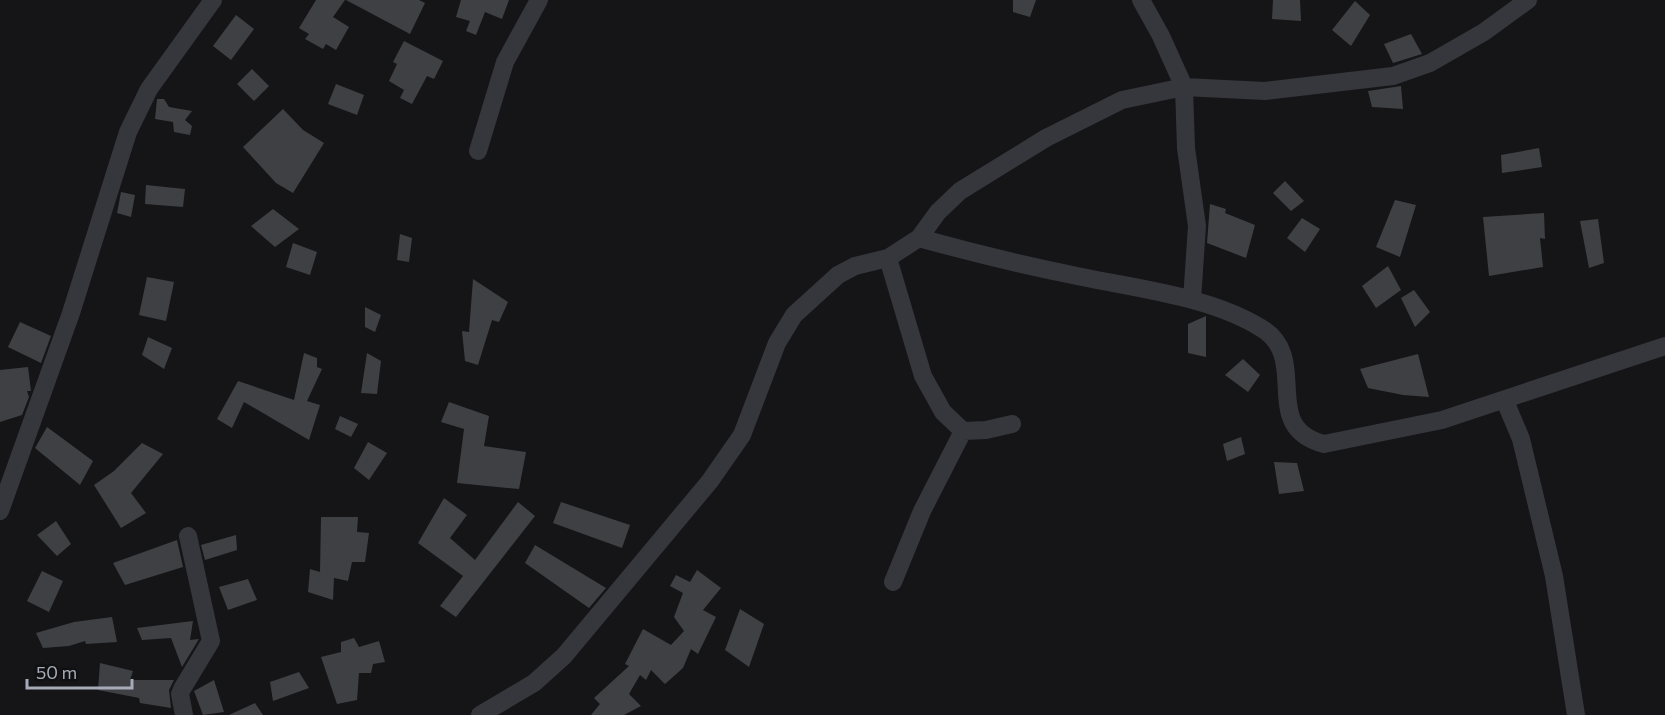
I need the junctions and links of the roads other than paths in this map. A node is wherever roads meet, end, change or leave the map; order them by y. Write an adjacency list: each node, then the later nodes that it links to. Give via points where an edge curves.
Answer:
1 (213, 0): 14 (street, via 149,89 128,132 71,313)
2 (539, 0): 6 (street, via 505,62)
3 (1141, 0): 5 (street)
4 (1528, 0): 5 (street, via 1484,33 1430,63 1394,76 1265,91)
5 (1184, 87): 7 (street, via 1122,100 1046,138 960,191); 9 (street, via 1186,148 1197,226)
6 (478, 151)
7 (919, 238): 8 (street); 9 (street)
8 (888, 258): 13 (street, via 922,376 943,412); 18 (street, via 855,266 838,275 794,315 777,344 742,435 710,482 564,656 534,683)
9 (1192, 300): 11 (street, via 1239,317 1271,335 1287,368 1288,412 1297,431 1309,440 1324,444 1442,420)
10 (1665, 346): 11 (street)
11 (1505, 401): 19 (street, via 1521,439 1554,576)
12 (1012, 424): 13 (street)
13 (963, 431): 16 (street, via 922,511)
14 (0, 511)
15 (188, 536): 17 (street, via 211,641 182,689)
16 (893, 582)
17 (184, 715)
18 (480, 715)
19 (1575, 715)

